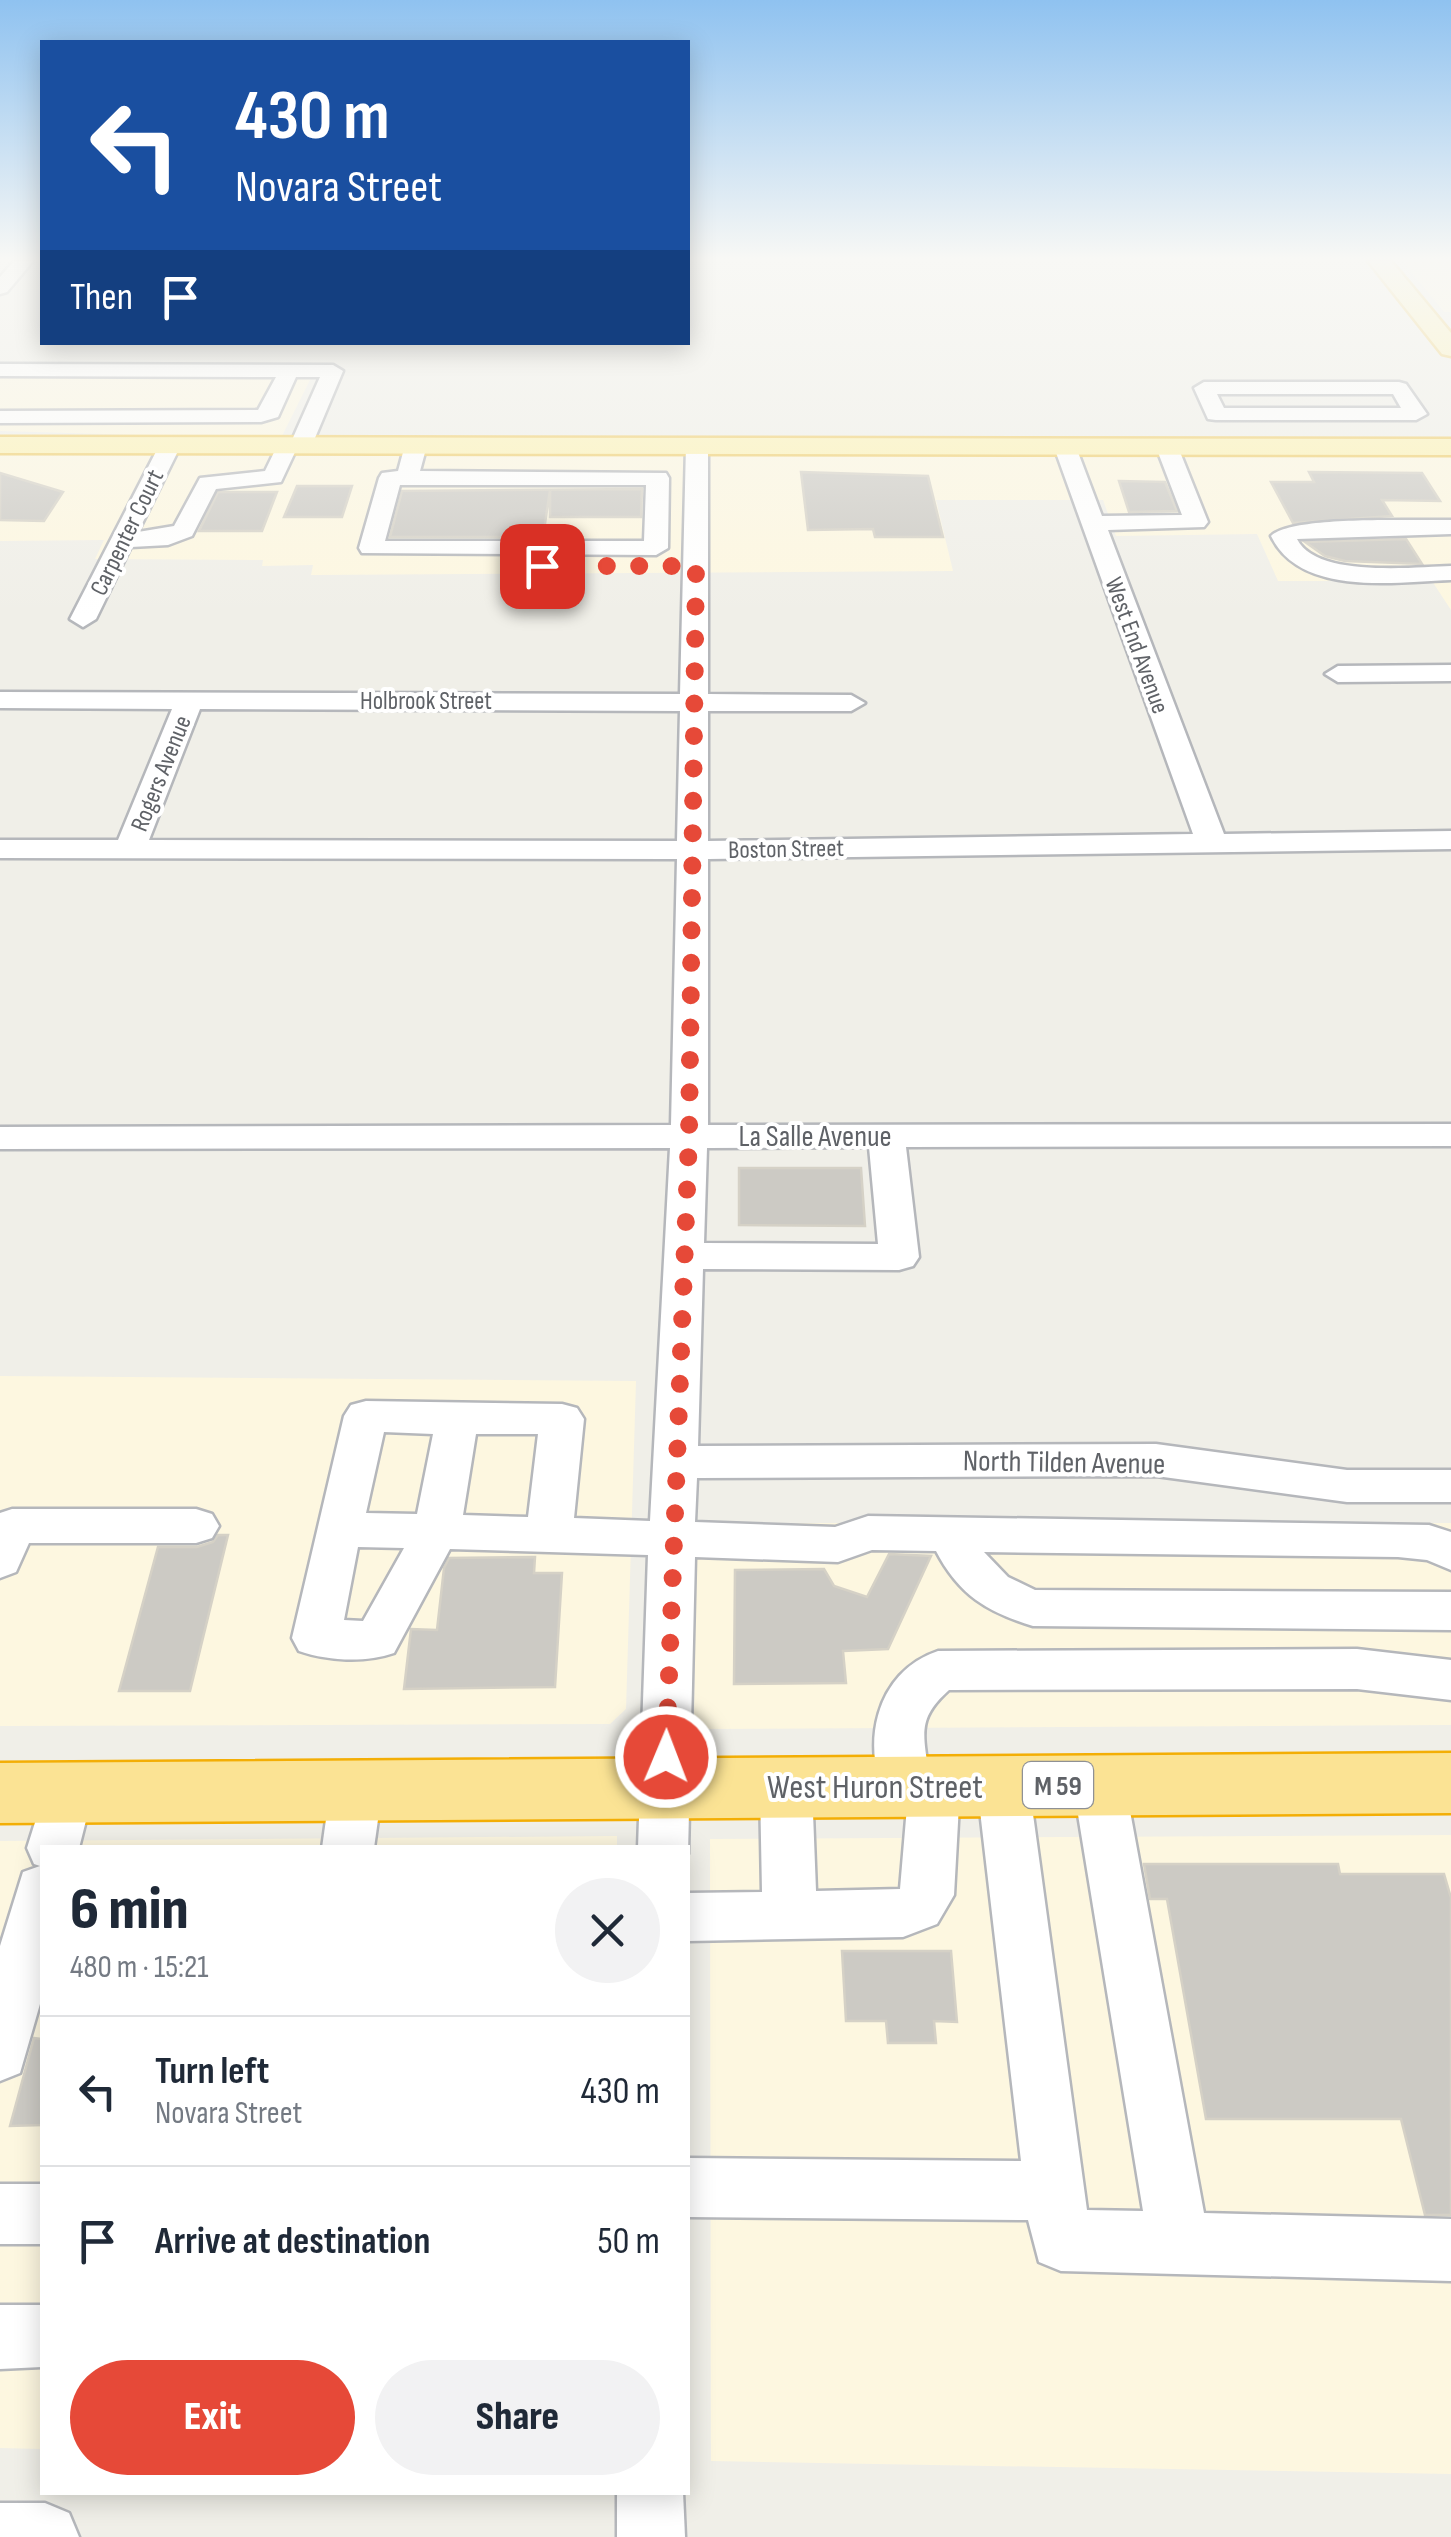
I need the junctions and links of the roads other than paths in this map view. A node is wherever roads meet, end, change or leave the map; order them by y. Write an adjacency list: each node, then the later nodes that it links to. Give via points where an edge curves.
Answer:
1 (190, 379): 8 (street, Carpenter Court)
2 (237, 379): 6 (street)
3 (285, 379): 6 (street, via 270,412)
4 (328, 379): 10 (street)
5 (0, 417): 8 (street)
6 (217, 418): 8 (street)
7 (1320, 430): 7 (street, via 1216,414 1204,388 1398,388 1416,414); 16 (main road); 17 (main road, via 1357,447)
8 (169, 432): 9 (main road); 10 (main road); 25 (street, Carpenter Court)
9 (0, 445)
10 (295, 445): 11 (main road); 25 (street, via 273,477 208,483 184,531)
11 (416, 445): 12 (main road); 18 (street)
12 (528, 446): 13 (main road); 19 (street)
13 (587, 446): 14 (main road); 20 (street)
14 (697, 446): 15 (main road); 22 (street)
15 (1065, 446): 16 (main road); 23 (street, West End Avenue)
16 (1166, 447): 23 (street, via 1196,522)
17 (1451, 447)
18 (407, 478): 19 (street); 26 (street, via 390,478 363,560)
19 (522, 478): 20 (street)
20 (583, 478): 21 (street, via 658,478)
21 (658, 521): 22 (street); 26 (street, via 656,548)
22 (697, 521): 27 (street)
23 (1093, 523): 37 (street, West End Avenue)
24 (1448, 531): 28 (street, via 1300,530 1283,536 1292,556 1320,568)
25 (120, 540): 29 (street, Carpenter Court)
26 (574, 557): 27 (street)
27 (696, 566): 34 (street)
28 (1451, 573)
29 (83, 620)
30 (1451, 673): 31 (street)
31 (1338, 674)
32 (190, 698): 33 (street, Holbrook Street); 34 (street, Holbrook Street); 39 (street, Rogers Avenue)
33 (0, 700)
34 (696, 703): 35 (street, Holbrook Street); 40 (street)
35 (851, 703)
36 (1451, 840): 37 (street, Boston Street)
37 (1212, 843): 40 (street, Boston Street)
38 (0, 848): 39 (street, Boston Street)
39 (130, 849): 40 (street, Boston Street)
40 (695, 850): 43 (street)
41 (886, 1135): 42 (street, La Salle Avenue); 43 (street, La Salle Avenue); 45 (street, via 899,1257)
42 (1451, 1135)
43 (689, 1136): 44 (street, La Salle Avenue); 45 (street)
44 (0, 1138)
45 (684, 1256): 47 (street)
46 (457, 1419): 50 (street, via 366,1416); 51 (street); 52 (street, via 562,1420)
47 (675, 1462): 48 (street, North Tilden Avenue, via 1156,1460 1347,1486); 54 (street)
48 (1451, 1486)
49 (196, 1526): 56 (street, via 12,1526)
50 (339, 1529): 51 (street); 51 (street, via 316,1638 377,1640)
51 (437, 1531): 52 (street)
52 (549, 1534): 54 (street)
53 (950, 1535): 54 (street, via 868,1533 838,1546); 55 (street, via 1395,1541 1442,1544); 57 (street, via 970,1573 996,1596 1033,1608)
54 (672, 1540): 65 (street)
55 (1451, 1552)
56 (0, 1560)
57 (1451, 1610)
58 (1451, 1680): 61 (street, via 1357,1670 938,1671 910,1694 896,1726)
59 (1451, 1782): 60 (highway, West Huron Street / M 59)
60 (1099, 1784): 62 (highway, West Huron Street / M 59); 75 (street)
61 (920, 1786): 62 (highway, West Huron Street / M 59); 63 (highway, West Huron Street / M 59); 68 (street, via 927,1894 918,1907)
62 (1003, 1786): 72 (street)
63 (786, 1787): 65 (highway, West Huron Street / M 59); 68 (street)
64 (40, 1811): 66 (highway, West Huron Street / M 59)
65 (665, 1818): 66 (highway, West Huron Street / M 59)
66 (352, 1819)
67 (40, 1897): 70 (street)
68 (790, 1916): 69 (street)
69 (690, 1917)
70 (0, 2054)
71 (690, 2188): 72 (street)
72 (1055, 2191): 75 (street, via 1061,2240)
73 (0, 2214): 74 (street)
74 (40, 2214)
75 (1179, 2242): 76 (street)
76 (1451, 2250)
77 (40, 2336): 78 (street)
78 (0, 2337)
79 (650, 2495): 82 (street)
80 (0, 2537): 81 (street)
81 (45, 2537)
82 (651, 2537)

